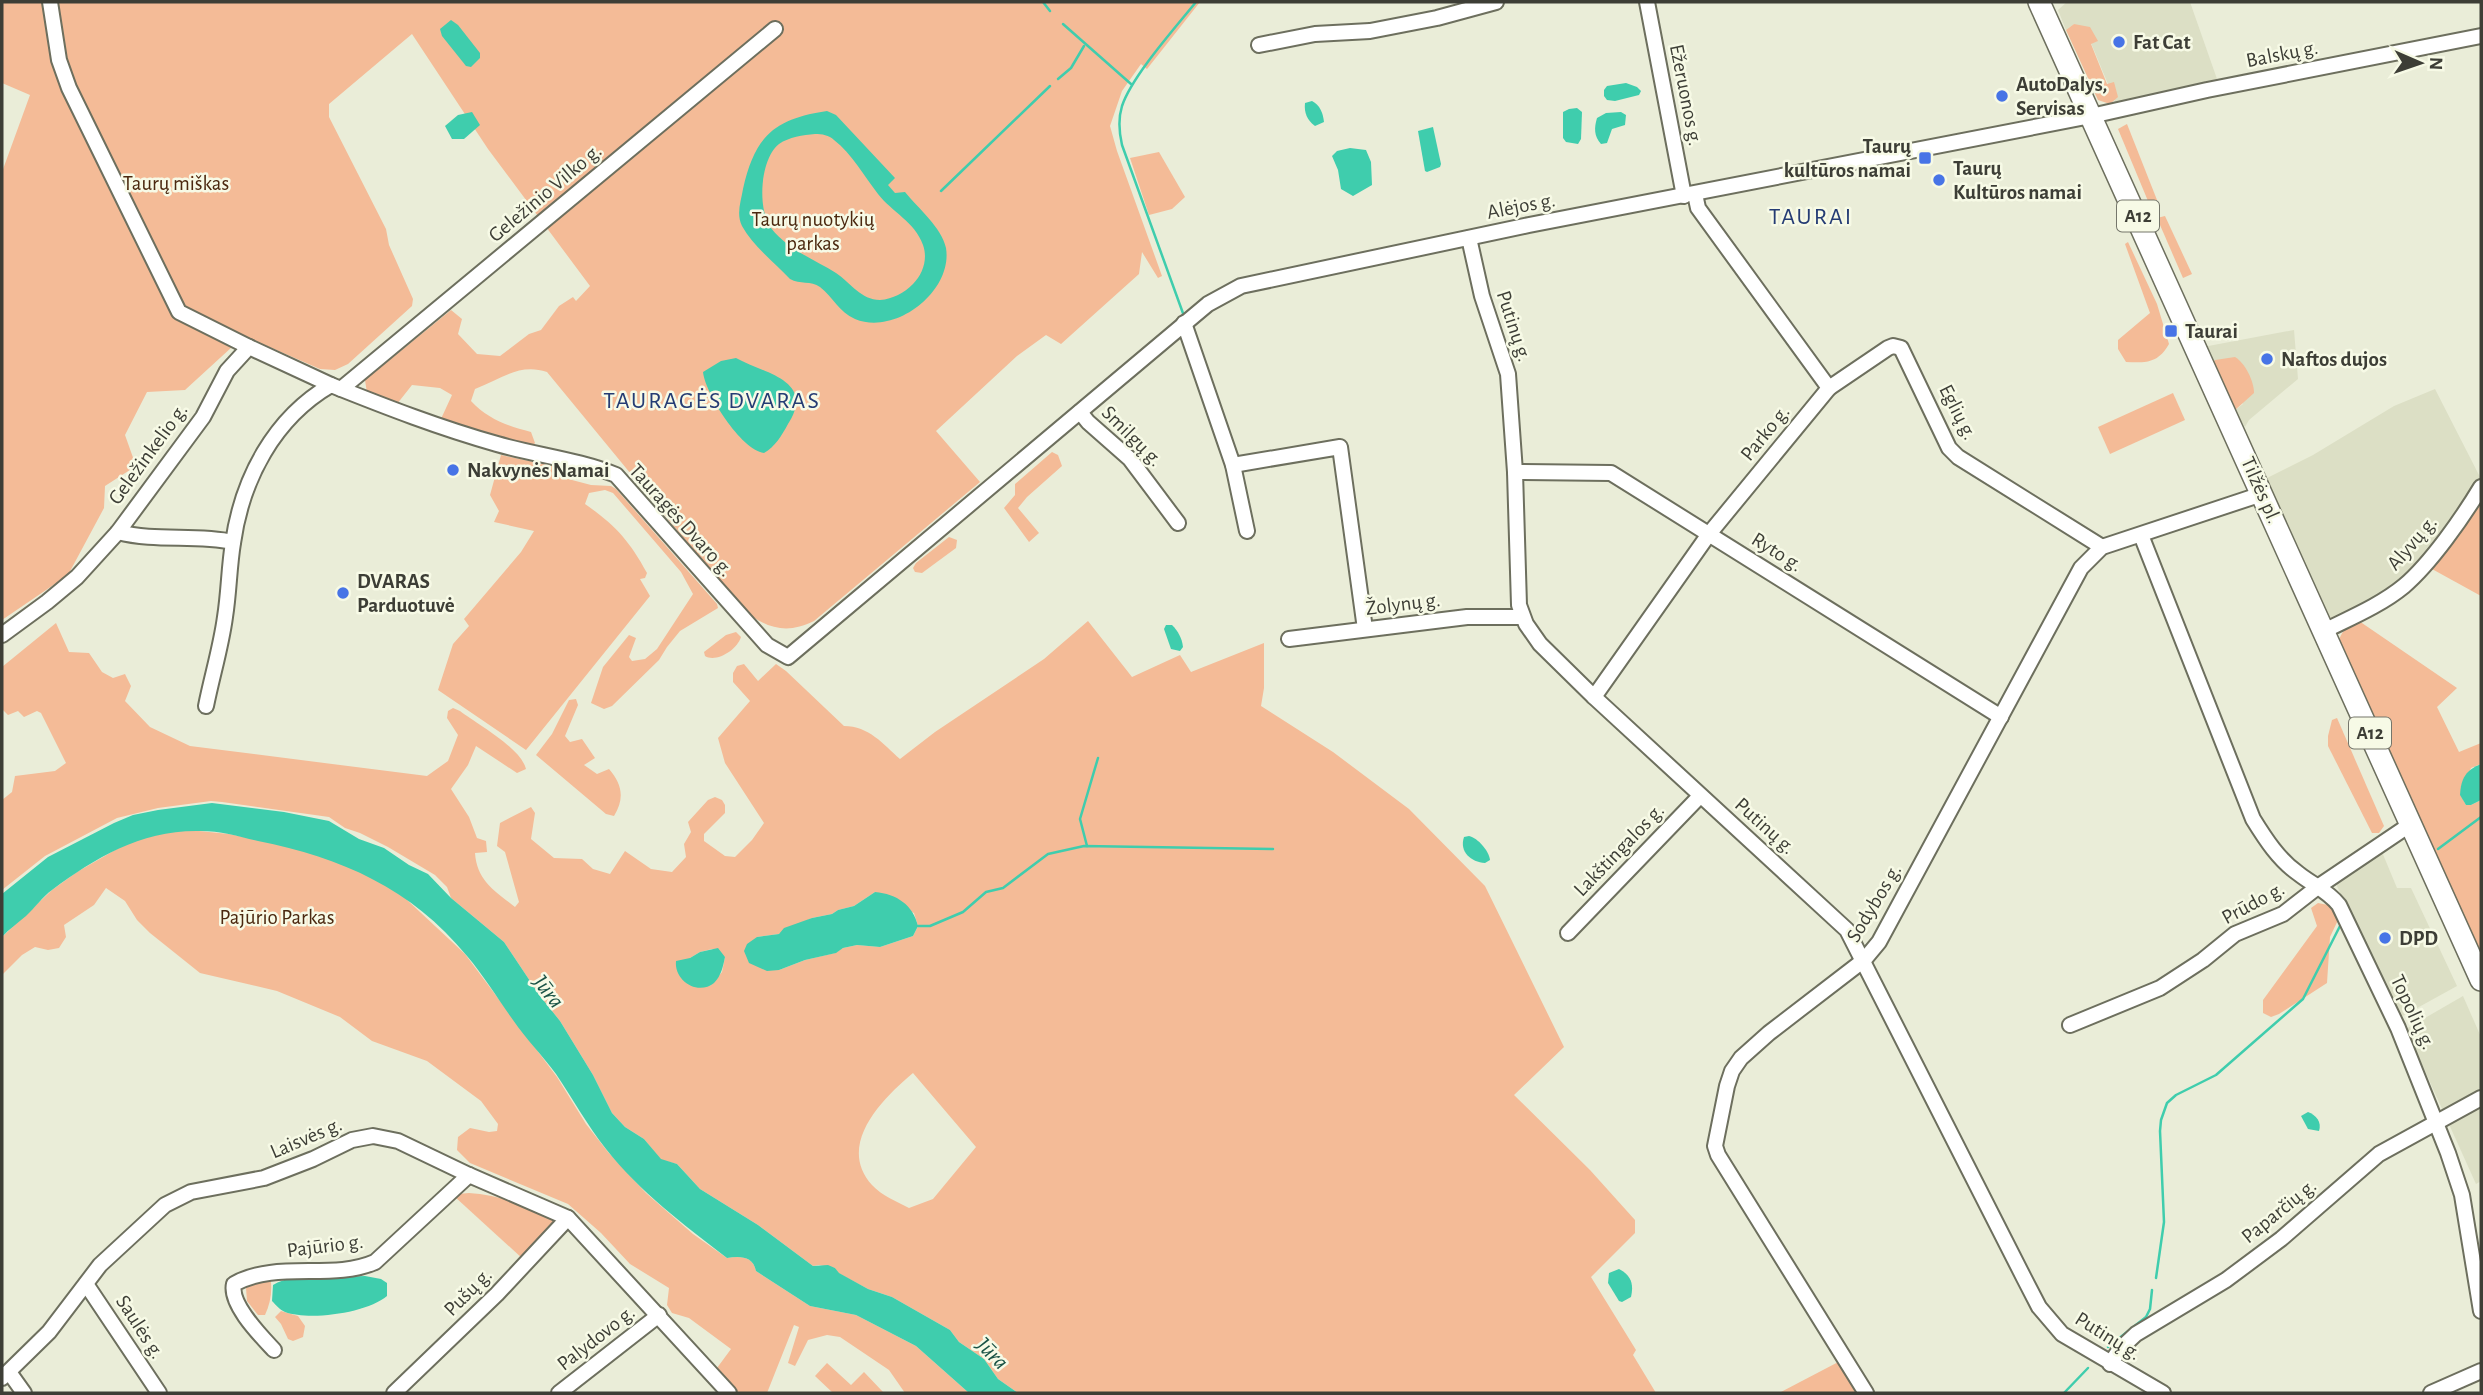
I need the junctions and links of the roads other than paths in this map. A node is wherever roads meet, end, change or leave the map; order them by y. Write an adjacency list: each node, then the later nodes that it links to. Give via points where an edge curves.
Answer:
1 (50, 2): 12 (street, via 59,61 69,88 178,312)
2 (1496, 2): 7 (street, via 1370,31 1315,34)
3 (1647, 2): 9 (street, Ežeruonos g.)
4 (2039, 2): 8 (highway, Tilžės pl. / A12)
5 (775, 29): 13 (street, Geležinio Vilko g.)
6 (2481, 36): 8 (street, Balskų g.)
7 (1259, 45)
8 (2091, 116): 9 (street, Alėjos g.); 19 (highway, Tilžės pl. / A12)
9 (1690, 195): 10 (street, Alėjos g.); 14 (street)
10 (1469, 238): 11 (street, Alėjos g., via 1241,286 1219,296); 17 (street, Putinų g., via 1508,374)
11 (1184, 323): 15 (street, Tauragės Dvaro g.); 16 (street)
12 (249, 347): 13 (street); 22 (street, Geležinkelio g., via 227,371 203,417)
13 (336, 387): 15 (street, Tauragės Dvaro g., via 448,430 616,475 767,645 788,657); 25 (street, via 303,403 266,447 246,491)
14 (1829, 388): 23 (street, Parko g.); 26 (street, Eglių g., via 1888,348 1902,348 1958,457)
15 (1080, 412): 20 (street, Smilgų g., via 1130,459)
16 (1233, 465): 21 (street); 28 (street, via 1340,447)
17 (1515, 472): 23 (street, Ryto g., via 1611,473); 27 (street, Putinų g.)
18 (2481, 487): 29 (street, Alyvų g., via 2404,586)
19 (2262, 494): 24 (street); 29 (highway, Tilžės pl. / A12)
20 (1178, 523)
21 (1247, 530)
22 (118, 532): 25 (street); 30 (street, Geležinkelio g., via 76,578)
23 (1709, 534): 32 (street, Parko g.); 34 (street, Ryto g.)
24 (2141, 535): 26 (street); 37 (street, Topolių g., via 2253,819 2280,857)
25 (233, 542): 33 (street, via 225,619)
26 (2102, 547): 34 (street, Sodybos g., via 2081,568)
27 (1522, 617): 28 (street, Žolynų g., via 1467,617); 32 (street, Putinų g., via 1540,644)
28 (1365, 629): 31 (street, Žolynų g.)
29 (2323, 631): 36 (highway, Tilžės pl. / A12)
30 (2, 635)
31 (1289, 639)
32 (1594, 697): 35 (street, Putinų g.)
33 (206, 706)
34 (2001, 717): 39 (street, Sodybos g., via 1879,943)
35 (1700, 796): 38 (street, Lakštingalos g.); 39 (street, Putinų g., via 1836,918)
36 (2411, 824): 37 (street, Prūdo g.); 40 (highway, Tilžės pl. / A12)
37 (2319, 886): 41 (street, Prūdo g., via 2283,914 2235,934 2160,988); 43 (street, Topolių g., via 2339,905)
38 (1568, 933)
39 (1864, 960): 50 (street, Putinų g., via 2039,1307 2062,1334); 58 (street, Sodybos g., via 1741,1058 1731,1071 1715,1146 1723,1166)
40 (2481, 980)
41 (2070, 1025)
42 (2481, 1098): 43 (street, Paparčių g.)
43 (2437, 1122): 47 (street, Topolių g., via 2462,1195); 50 (street, Paparčių g., via 2379,1154 2226,1280 2136,1334)
44 (469, 1175): 45 (street, Laisvės g.); 46 (street, Laisvės g., via 390,1137 362,1137 264,1178 179,1197 100,1265); 49 (street, Pajūrio g., via 365,1267 247,1277 234,1284 232,1290 248,1320)
45 (568, 1218): 48 (street, Laisvės g.); 55 (street, Pušų g.)
46 (86, 1284): 52 (street, Laisvės g., via 49,1332); 54 (street, Saulės g.)
47 (2481, 1311)
48 (659, 1315): 56 (street, Palydovo g.); 57 (street, Laisvės g.)
49 (274, 1350)
50 (2110, 1364): 59 (street, Putinų g.)
51 (2481, 1371): 60 (street)
52 (5, 1375): 53 (street)
53 (24, 1393)
54 (159, 1393)
55 (394, 1393)
56 (559, 1393)
57 (729, 1393)
58 (1866, 1393)
59 (2163, 1393)
60 (2431, 1393)

